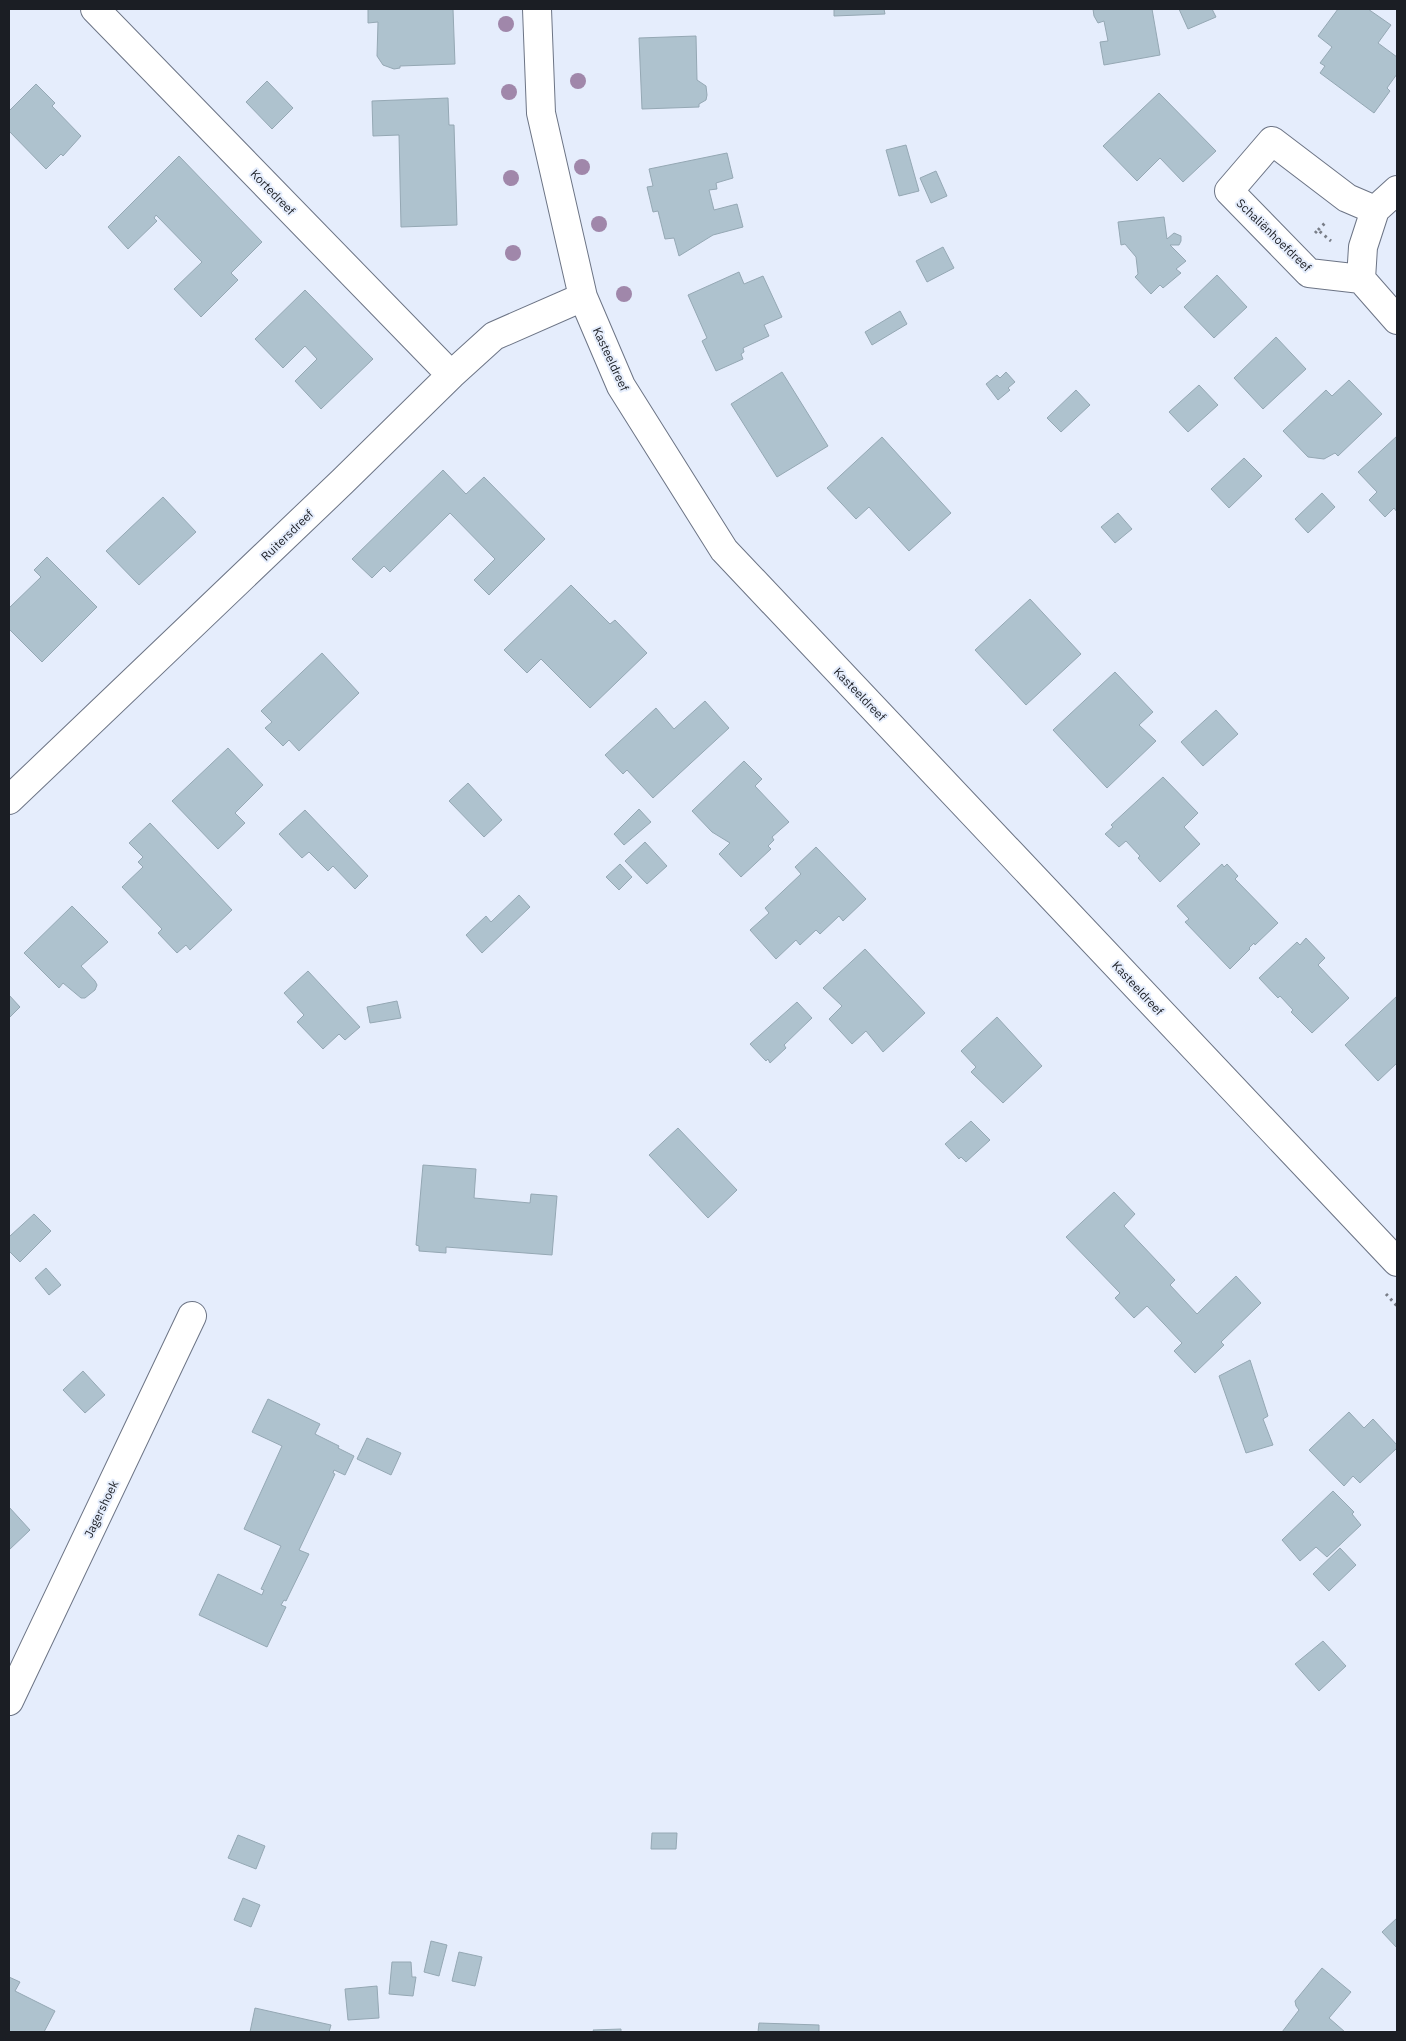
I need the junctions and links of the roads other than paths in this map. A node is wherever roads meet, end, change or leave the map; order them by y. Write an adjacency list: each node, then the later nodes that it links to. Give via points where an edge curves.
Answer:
1 (95, 9): 8 (street, Kortedreef)
2 (537, 9): 6 (street, Kasteeldreef, via 541,112)
3 (1397, 190): 4 (street)
4 (1375, 210): 5 (street, via 1363,247); 5 (street, Schaliënhoefdreef, via 1348,198 1272,141 1229,191 1309,273)
5 (1361, 273): 7 (street)
6 (583, 297): 8 (street, Ruitersdreef, via 494,336); 10 (street, Kasteeldreef, via 621,386 724,550)
7 (1397, 320)
8 (451, 375): 9 (street, Ruitersdreef)
9 (9, 800)
10 (1397, 1262)
11 (192, 1316): 12 (street, Jagershoek)
12 (9, 1701)

